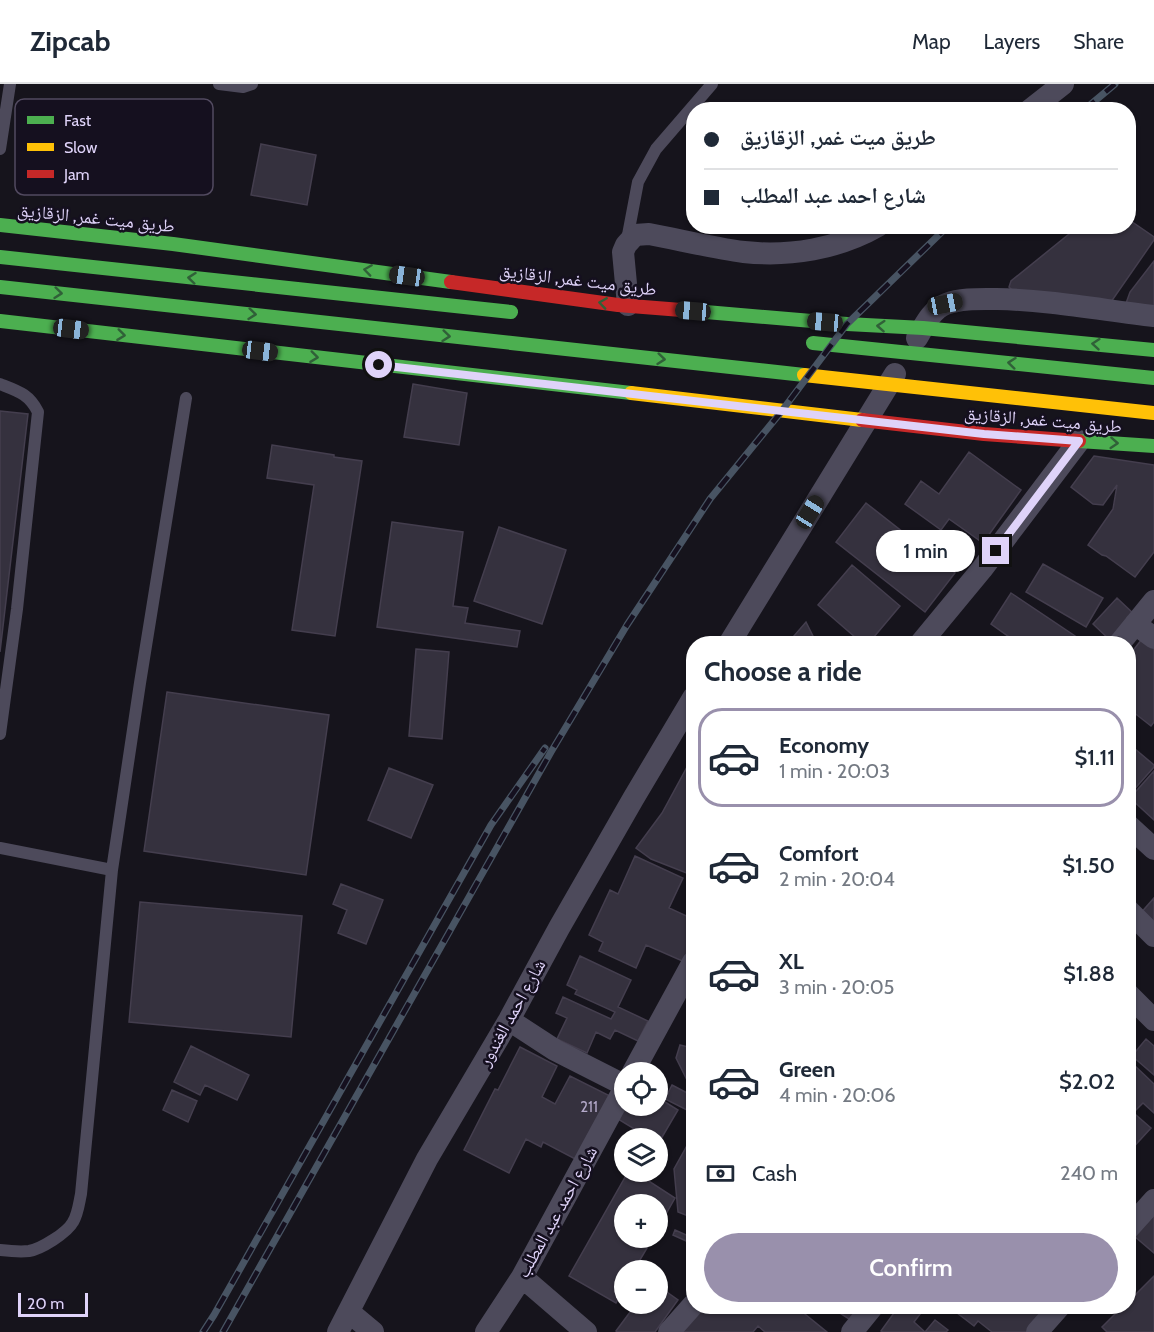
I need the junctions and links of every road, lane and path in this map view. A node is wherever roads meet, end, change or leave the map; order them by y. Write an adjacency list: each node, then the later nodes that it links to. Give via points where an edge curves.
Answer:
1 (10, 84): 6 (lane)
2 (219, 84): 3 (lane)
3 (252, 84)
4 (712, 84): 7 (lane)
5 (1063, 84): 8 (street)
6 (4, 100): 10 (lane)
7 (696, 102)
8 (1040, 102)
9 (686, 114): 13 (lane, via 656,149 638,182)
10 (0, 149)
11 (0, 225): 16 (highway, طريق ميت غمر, الزقازيق, one-way to 11, via 173,244)
12 (860, 234): 13 (street, via 825,247 771,254 649,234 635,235)
13 (626, 245): 16 (street, via 623,252)
14 (0, 257): 17 (highway, one-way to 14)
15 (0, 287): 26 (highway, طريق ميت غمر, الزقازيق, one-way to 26)
16 (628, 305): 20 (highway, طريق ميت غمر, الزقازيق, one-way to 16)
17 (526, 313)
18 (1154, 316): 20 (street, via 1016,300 972,299 945,304)
19 (0, 321): 27 (highway, طريق ميت غمر, الزقازيق, one-way to 27)
20 (923, 328): 22 (highway, طريق ميت غمر, الزقازيق, one-way to 20); 27 (street)
21 (798, 341): 23 (highway, one-way to 21)
22 (1154, 350)
23 (1154, 378)
24 (0, 384): 37 (lane, via 33,401 38,412)
25 (186, 398): 41 (lane)
26 (1154, 413)
27 (868, 420): 28 (highway, طريق ميت غمر, الزقازيق); 32 (street)
28 (1079, 441): 29 (highway, طريق ميت غمر, الزقازيق, one-way to 29); 33 (street)
29 (1154, 446)
30 (1154, 601): 31 (street)
31 (1135, 624): 34 (street); 35 (street)
32 (734, 636)
33 (927, 636)
34 (1125, 636)
35 (1154, 638)
36 (686, 710): 46 (street, شارع احمد الغندور)
37 (0, 734)
38 (1136, 831): 39 (street)
39 (1152, 844)
40 (0, 848): 41 (lane)
41 (112, 870): 51 (lane, via 77,1212 72,1224 43,1245 30,1251)
42 (1136, 918): 43 (street)
43 (1154, 936)
44 (686, 978): 48 (street)
45 (1136, 1002): 47 (street)
46 (509, 1020): 49 (street); 56 (street, شارع احمد الغندور, via 428,1159)
47 (1154, 1020)
48 (639, 1062)
49 (614, 1082)
50 (614, 1106): 52 (street, شارع احمد عبد المطلب)
51 (0, 1250)
52 (522, 1277): 58 (street, شارع احمد عبد المطلب); 59 (street)
53 (686, 1313): 60 (street)
54 (867, 1314): 61 (street)
55 (1053, 1314): 62 (street)
56 (343, 1322): 57 (street)
57 (373, 1332)
58 (486, 1332)
59 (586, 1332)
60 (669, 1332)
61 (852, 1332)
62 (1037, 1332)

